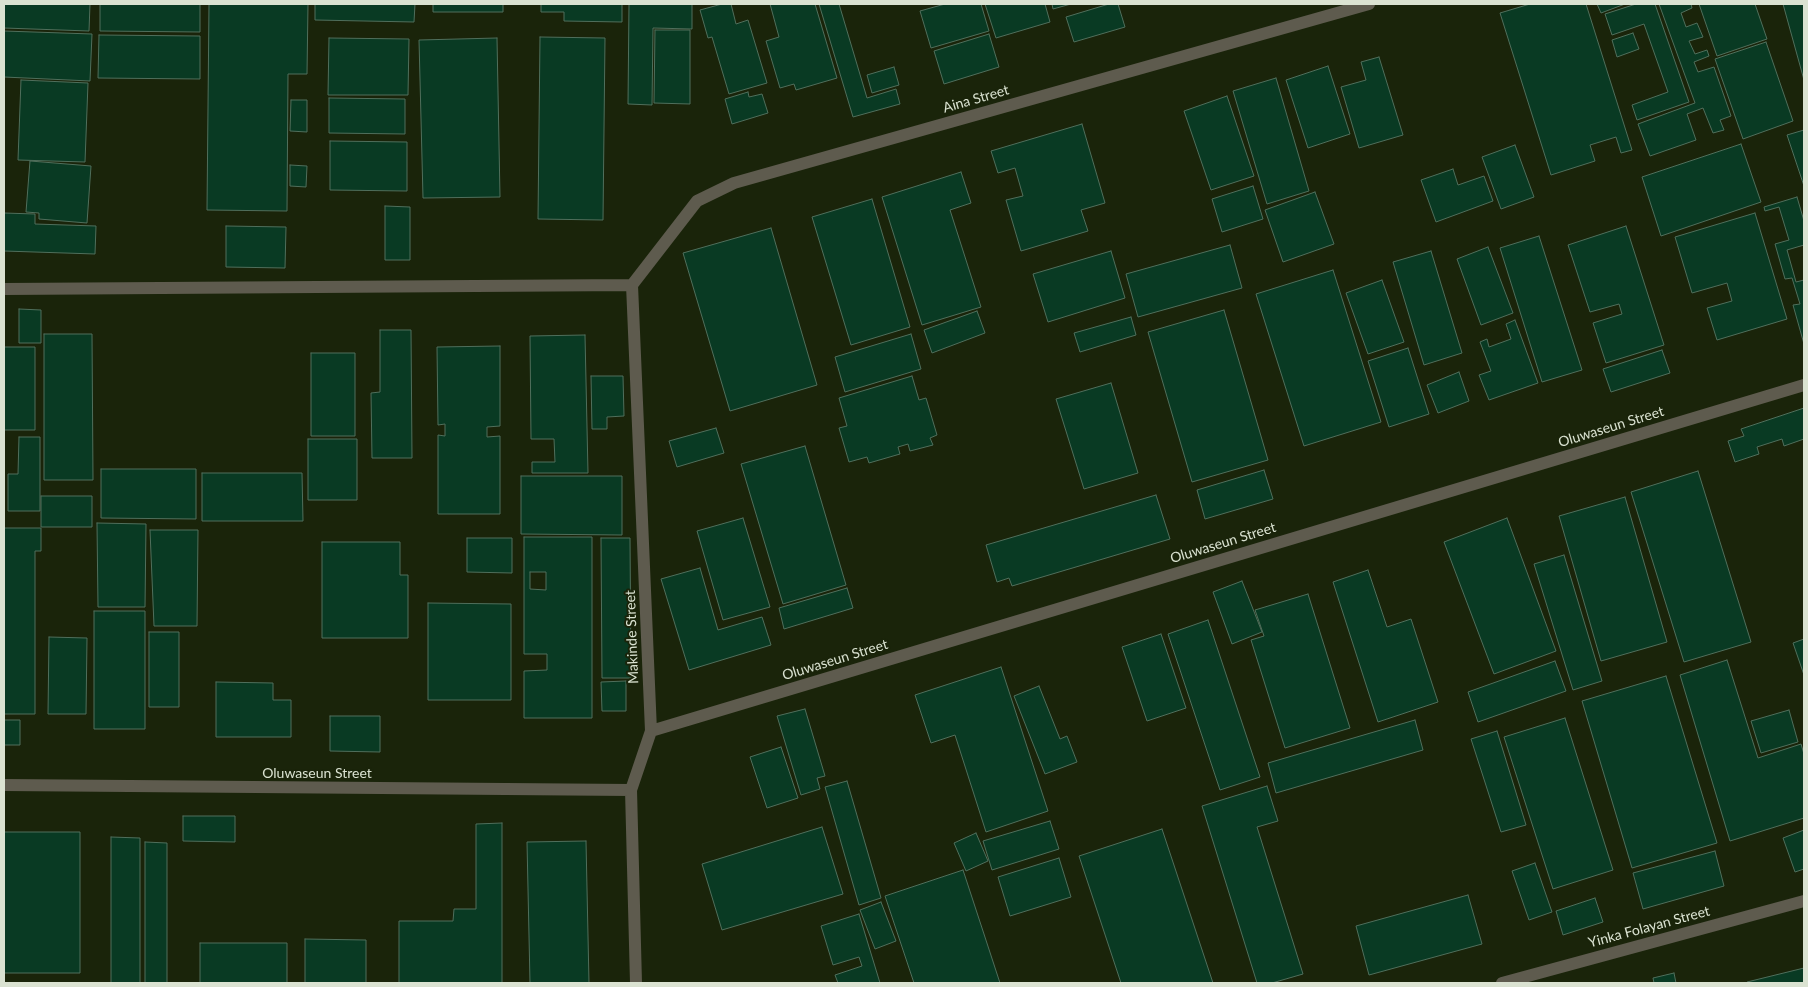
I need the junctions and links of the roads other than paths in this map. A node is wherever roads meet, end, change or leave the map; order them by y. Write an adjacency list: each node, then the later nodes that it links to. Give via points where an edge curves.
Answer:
1 (1369, 4): 2 (street, Aina Street, via 734,183 697,201)
2 (632, 285): 3 (street); 5 (street, Makinde Street)
3 (4, 289)
4 (1804, 384): 5 (street, Oluwaseun Street)
5 (651, 730): 7 (street, Makinde Street)
6 (4, 786): 7 (street, Oluwaseun Street)
7 (631, 790): 9 (street, Makinde Street)
8 (1804, 901): 10 (street, Yinka Folayan Street)
9 (636, 983)
10 (1502, 983)

